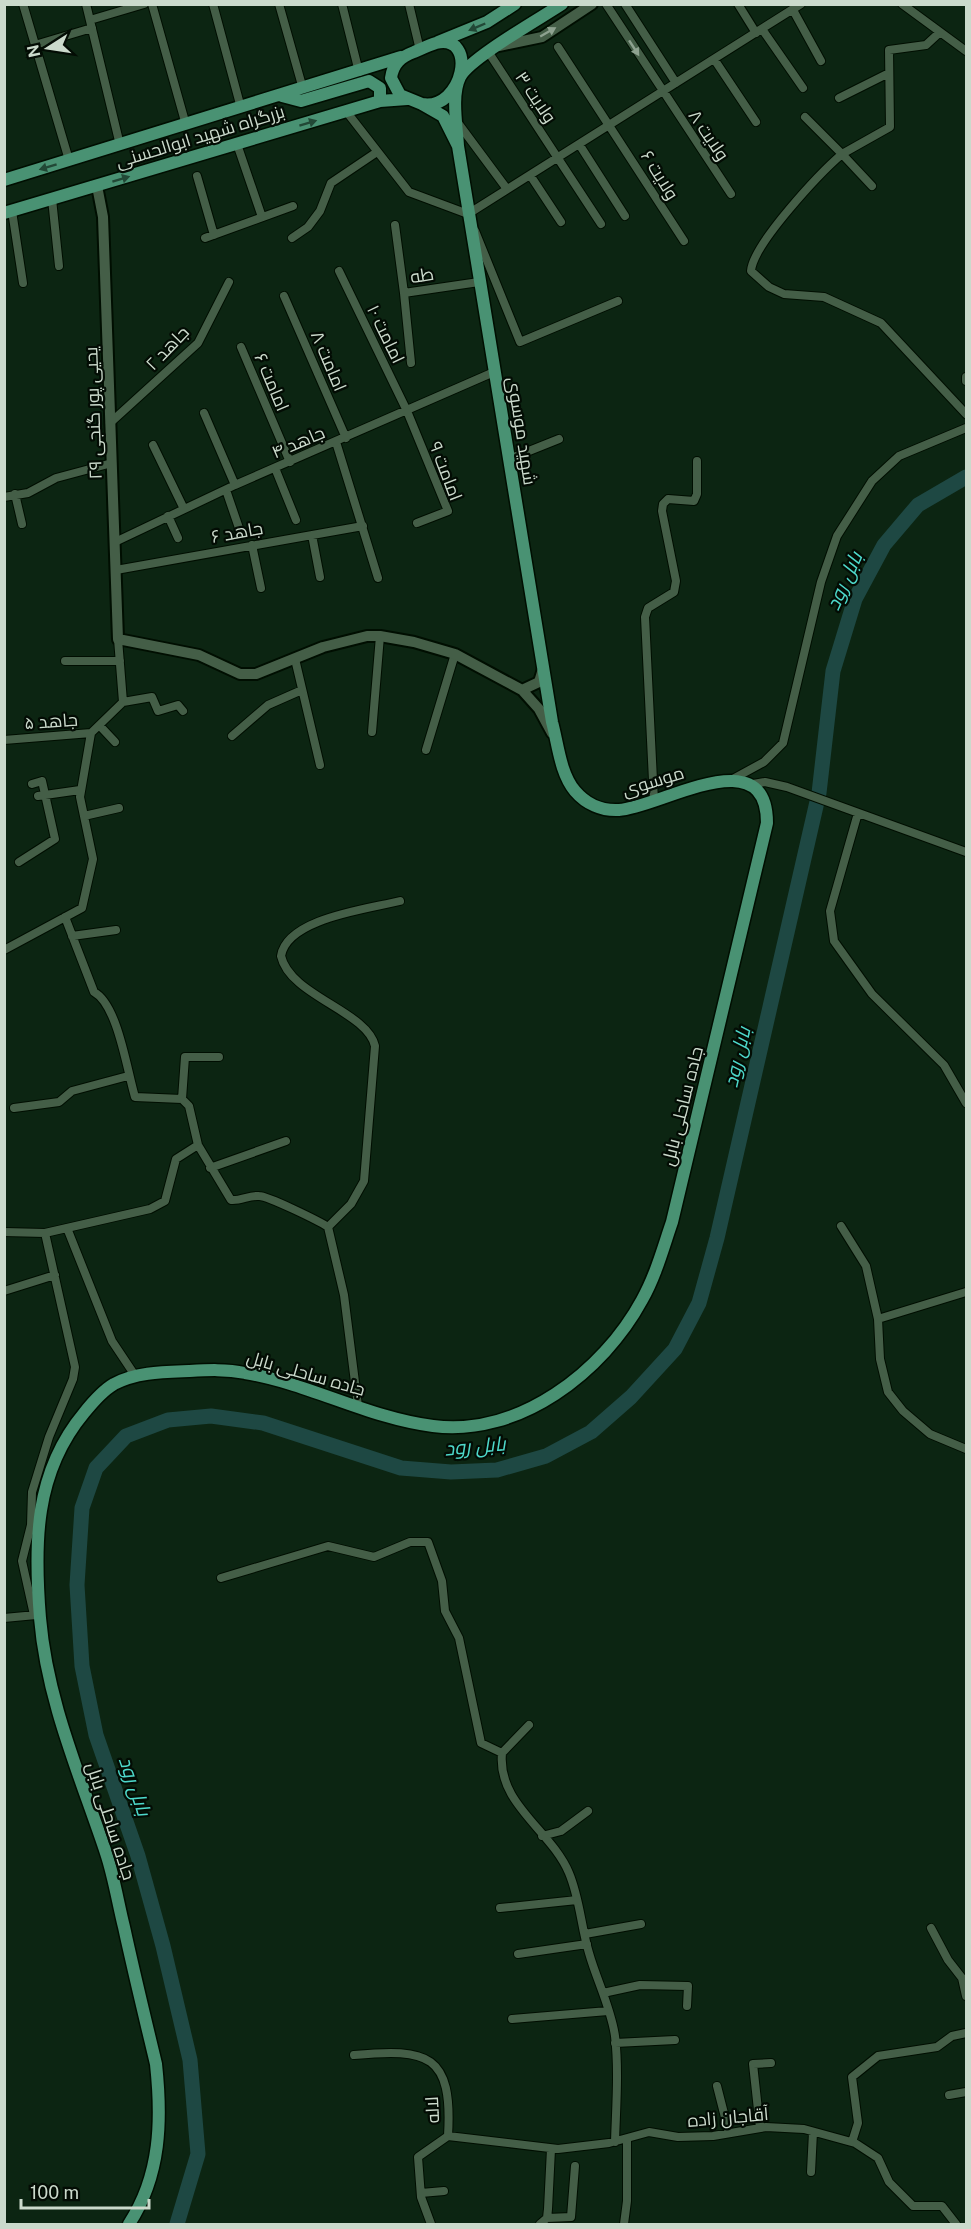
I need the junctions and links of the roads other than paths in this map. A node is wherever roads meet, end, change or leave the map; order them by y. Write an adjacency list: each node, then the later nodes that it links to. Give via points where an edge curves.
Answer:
1 (23, 4): 23 (street)
2 (86, 4): 19 (street)
3 (144, 4): 19 (street)
4 (152, 4): 49 (street)
5 (213, 4): 43 (street)
6 (279, 4): 36 (street)
7 (342, 4): 31 (street)
8 (409, 4): 25 (street)
9 (515, 4): 17 (main road)
10 (562, 4): 26 (main road)
11 (592, 4): 26 (main road, one-way to 11, via 542,37)
12 (606, 4): 37 (street, ولایت ۸, one-way to 37)
13 (625, 4): 34 (street)
14 (738, 4): 20 (street)
15 (801, 4): 18 (street)
16 (902, 4): 21 (street)
17 (503, 9): 22 (main road, one-way to 22, via 477,27)
18 (793, 10): 20 (street); 30 (street)
19 (91, 24): 23 (street); 52 (street)
20 (759, 31): 29 (street); 35 (street)
21 (939, 33): 27 (street); 32 (street, via 926,45 889,50)
22 (436, 43): 25 (main road); 33 (main road, via 448,44 458,51 463,66)
23 (35, 45): 57 (street)
24 (558, 47): 48 (street, ولایت ۶)
25 (420, 50): 28 (main road)
26 (494, 50): 33 (main road); 56 (street, ولایت ۳)
27 (966, 51)
28 (405, 56): 31 (main road, بزرگراه شهید ابوالحسنی); 40 (main road, via 396,64 392,78 396,91)
29 (714, 59): 34 (street); 47 (street)
30 (821, 61)
31 (359, 72): 36 (main road, بزرگراه شهید ابوالحسنی)
32 (889, 73): 39 (street); 55 (street, via 890,127)
33 (460, 77): 42 (main road, via 442,100); 46 (main road, شهید موسوی)
34 (676, 83): 37 (street)
35 (802, 88)
36 (303, 89): 38 (main road, بزرگراه شهید ابوالحسنی)
37 (662, 92): 48 (street); 64 (street, ولایت ۸)
38 (282, 96): 41 (main road, via 301,101 369,81 380,88); 43 (main road, بزرگراه شهید ابوالحسنی)
39 (839, 98)
40 (407, 99): 41 (main road, بزرگراه شهید ابوالحسنی); 42 (main road)
41 (380, 101): 44 (main road, بزرگراه شهید ابوالحسنی)
42 (422, 104): 53 (main road, شهید موسوی, via 443,116)
43 (241, 108): 49 (main road, بزرگراه شهید ابوالحسنی)
44 (346, 111): 50 (main road, بزرگراه شهید ابوالحسنی, one-way to 44); 54 (street)
45 (805, 117): 55 (street)
46 (457, 121): 53 (main road, شهید موسوی); 63 (street)
47 (756, 122)
48 (610, 124): 51 (street); 77 (street, ولایت ۶)
49 (186, 125): 52 (main road, بزرگراه شهید ابوالحسنی)
50 (237, 144): 61 (main road, بزرگراه شهید ابوالحسنی, one-way to 50); 69 (street)
51 (579, 144): 56 (street); 68 (street)
52 (120, 145): 57 (main road, بزرگراه شهید ابوالحسنی)
53 (458, 146): 70 (main road, شهید موسوی)
54 (376, 152): 70 (street, via 409,192); 76 (street, via 331,183 320,211 308,227)
55 (842, 154): 62 (street); 91 (street, via 817,176 762,246 751,271 784,294 824,297 881,323)
56 (558, 157): 58 (street); 72 (street, ولایت ۳)
57 (69, 160): 60 (main road, بزرگراه شهید ابوالحسنی, one-way to 60)
58 (530, 175): 63 (street); 71 (street)
59 (197, 176): 74 (street)
60 (4, 180)
61 (97, 186): 65 (main road, بزرگراه شهید ابوالحسنی); 92 (main road, یحیی پور گنجی ۲۹, via 103,217)
62 (872, 186)
63 (507, 189): 70 (street)
64 (731, 194)
65 (52, 199): 67 (main road, بزرگراه شهید ابوالحسنی); 78 (street)
66 (293, 206): 69 (street)
67 (8, 212): 82 (street)
68 (625, 216)
69 (262, 217): 74 (street)
70 (469, 218): 81 (main road, شهید موسوی); 85 (street, via 520,342)
71 (561, 222)
72 (601, 224)
73 (395, 225): 83 (street)
74 (214, 235): 75 (street)
75 (205, 238)
76 (292, 238)
77 (684, 241)
78 (59, 266)
79 (339, 270): 89 (street, امامت ۱۰)
80 (229, 282): 92 (street, جاهد ۲, via 198,343)
81 (480, 282): 83 (street, طه); 88 (main road, شهید موسوی)
82 (23, 283)
83 (404, 293): 87 (street, طه)
84 (284, 296): 94 (street, امامت ۸)
85 (618, 302)
86 (241, 346): 100 (street, امامت ۶)
87 (411, 363)
88 (494, 372): 89 (street, جاهد ۴); 98 (main road, شهید موسوی)
89 (407, 411): 94 (street, جاهد ۴); 110 (street, امامت ۹, via 448,511)
90 (204, 413): 103 (street)
91 (966, 414)
92 (110, 423): 101 (main road, یحیی پور گنجی ۲۹)
93 (966, 428): 143 (street, via 900,456 872,481 837,536 824,573 783,743 764,762)
94 (346, 438): 96 (street, جاهد ۴)
95 (559, 440): 98 (street)
96 (336, 442): 100 (street, جاهد ۴); 112 (street)
97 (153, 445): 107 (street)
98 (509, 459): 128 (main road, شهید موسوی)
99 (697, 461): 148 (street, via 694,501 668,499 663,504 676,581 674,592 648,608 645,617)
100 (290, 462): 102 (street, جاهد ۴)
101 (112, 463): 105 (street, via 56,478 28,493); 116 (main road, یحیی پور گنجی ۲۹)
102 (275, 468): 103 (street, جاهد ۴); 109 (street)
103 (235, 485): 104 (street, جاهد ۴)
104 (226, 490): 107 (street, جاهد ۴); 113 (street)
105 (15, 494): 106 (street); 111 (street)
106 (4, 497)
107 (184, 509): 108 (street, جاهد ۴)
108 (168, 516): 115 (street); 116 (street, جاهد ۴)
109 (296, 520)
110 (417, 523)
111 (22, 524)
112 (363, 526): 114 (street, جاهد ۶); 120 (street)
113 (240, 531)
114 (312, 535): 117 (street, جاهد ۶); 119 (street)
115 (178, 538)
116 (115, 542): 118 (main road, یحیی پور گنجی ۲۹)
117 (252, 545): 118 (street, جاهد ۶); 121 (street)
118 (116, 570): 123 (main road, یحیی پور گنجی ۲۹)
119 (320, 577)
120 (378, 578)
121 (261, 588)
122 (380, 636): 124 (main road); 125 (main road, via 323,647); 135 (street)
123 (118, 639): 125 (main road, via 199,655 240,674 256,674); 127 (street)
124 (455, 654): 130 (main road); 141 (street)
125 (295, 659): 129 (street)
126 (64, 661): 127 (street)
127 (120, 662): 131 (street)
128 (544, 668): 130 (main road, via 539,682); 133 (main road, شهید موسوی)
129 (302, 690): 137 (street, via 268,705); 142 (street)
130 (522, 690): 140 (main road, via 539,709)
131 (123, 702): 132 (street, via 152,697 158,711 178,705); 134 (street, جاهد ۵)
132 (183, 711)
133 (552, 722): 140 (main road, موسوی)
134 (100, 726): 136 (street, جاهد ۵); 139 (street)
135 (372, 732)
136 (91, 734): 138 (street, جاهد ۵); 146 (street)
137 (232, 736)
138 (4, 740)
139 (115, 742)
140 (558, 747): 148 (main road, موسوی, via 571,787 590,803 622,810)
141 (426, 750)
142 (320, 765)
143 (731, 780): 145 (main road, موسوی); 148 (main road, موسوی)
144 (32, 784): 147 (street, via 42,781)
145 (747, 785): 150 (street, via 765,782 787,787); 177 (main road, جاده ساحلی بابل, via 763,801 767,823 672,1222 655,1275 641,1302 625,1327 562,1390 534,1407 496,1421 460,1427 432,1426)
146 (80, 790): 147 (street); 151 (street)
147 (41, 795): 153 (street, via 55,839)
148 (654, 801)
149 (119, 808): 151 (street)
150 (858, 813): 152 (street); 162 (street, via 830,910 834,941 872,994 944,1065)
151 (84, 816): 155 (street, via 93,859 82,908)
152 (966, 852)
153 (19, 862)
154 (400, 901): 168 (street, via 321,921 293,935 282,949 282,962 290,973 359,1024 375,1046 364,1181 351,1204)
155 (65, 917): 157 (street); 158 (street)
156 (116, 930): 157 (street)
157 (72, 936): 160 (street, via 94,992 102,997 116,1028)
158 (4, 950)
159 (219, 1057): 161 (street, via 185,1057)
160 (128, 1076): 161 (street, via 135,1097); 163 (street, via 72,1091 59,1102)
161 (182, 1099): 165 (street, via 189,1106)
162 (966, 1103)
163 (14, 1108)
164 (286, 1142): 166 (street)
165 (198, 1144): 166 (street); 169 (street, via 176,1159 165,1201 150,1209)
166 (210, 1168): 168 (street, via 231,1200 267,1197)
167 (841, 1226): 175 (street, via 866,1266)
168 (328, 1227): 177 (street, via 344,1295)
169 (67, 1228): 171 (street); 176 (street, via 112,1341)
170 (4, 1232): 171 (street)
171 (45, 1233): 172 (street)
172 (55, 1275): 173 (street); 180 (street, via 75,1368 32,1492 31,1525 22,1561)
173 (4, 1291)
174 (966, 1292): 175 (street)
175 (878, 1319): 178 (street, via 880,1359 888,1392 930,1434)
176 (136, 1377): 177 (main road, جاده ساحلی بابل, via 150,1372 247,1373); 180 (main road, جاده ساحلی بابل, via 113,1384 96,1398 66,1435 52,1465 41,1501)
177 (358, 1406)
178 (966, 1449)
179 (221, 1578): 183 (street, via 328,1546 374,1557 410,1542 428,1542 442,1581 445,1611 459,1638 481,1743)
180 (37, 1614): 181 (street); 219 (main road, جاده ساحلی بابل, via 53,1700 107,1856 156,2064 158,2145 154,2169 138,2212)
181 (4, 1618)
182 (529, 1725): 183 (street)
183 (502, 1753): 185 (street, via 500,1768 520,1810)
184 (588, 1811): 185 (street, via 561,1832)
185 (542, 1836): 186 (street, via 569,1872)
186 (577, 1899): 187 (street); 190 (street)
187 (500, 1908)
188 (641, 1924): 190 (street)
189 (931, 1928): 194 (street, via 962,1978)
190 (585, 1934): 191 (street)
191 (587, 1944): 192 (street); 193 (street)
192 (518, 1954)
193 (603, 1992): 195 (street, via 640,1985 688,1986); 196 (street)
194 (966, 1996)
195 (687, 2006)
196 (608, 2011): 197 (street); 200 (street)
197 (512, 2019)
198 (966, 2033): 212 (street, via 952,2036 937,2047 878,2056 852,2077 858,2123)
199 (675, 2040): 200 (street)
200 (615, 2043): 211 (street)
201 (354, 2055): 209 (street, لاله, via 395,2051 428,2059 444,2076 450,2111)
202 (771, 2063): 206 (street, via 753,2064)
203 (717, 2086): 208 (street)
204 (966, 2092): 205 (street)
205 (949, 2095)
206 (760, 2128): 207 (street, آقاجان زاده); 208 (street, آقاجان زاده)
207 (813, 2132): 212 (street, آقاجان زاده); 215 (street)
208 (729, 2133): 210 (street, آقاجان زاده, via 678,2137 649,2132)
209 (448, 2136): 213 (street, آقاجان زاده); 217 (street, لاله, via 418,2157)
210 (627, 2139): 211 (street, آقاجان زاده); 222 (street)
211 (615, 2142): 213 (street, آقاجان زاده)
212 (852, 2142): 223 (street, آقاجان زاده, via 878,2158 889,2182 913,2206 942,2206)
213 (551, 2149): 218 (street)
214 (574, 2166): 218 (street, via 571,2217)
215 (811, 2172)
216 (444, 2191): 217 (street)
217 (421, 2193): 220 (street, لاله)
218 (547, 2218): 221 (street)
219 (129, 2224)
220 (431, 2224)
221 (540, 2224)
222 (624, 2224)
223 (956, 2224)

